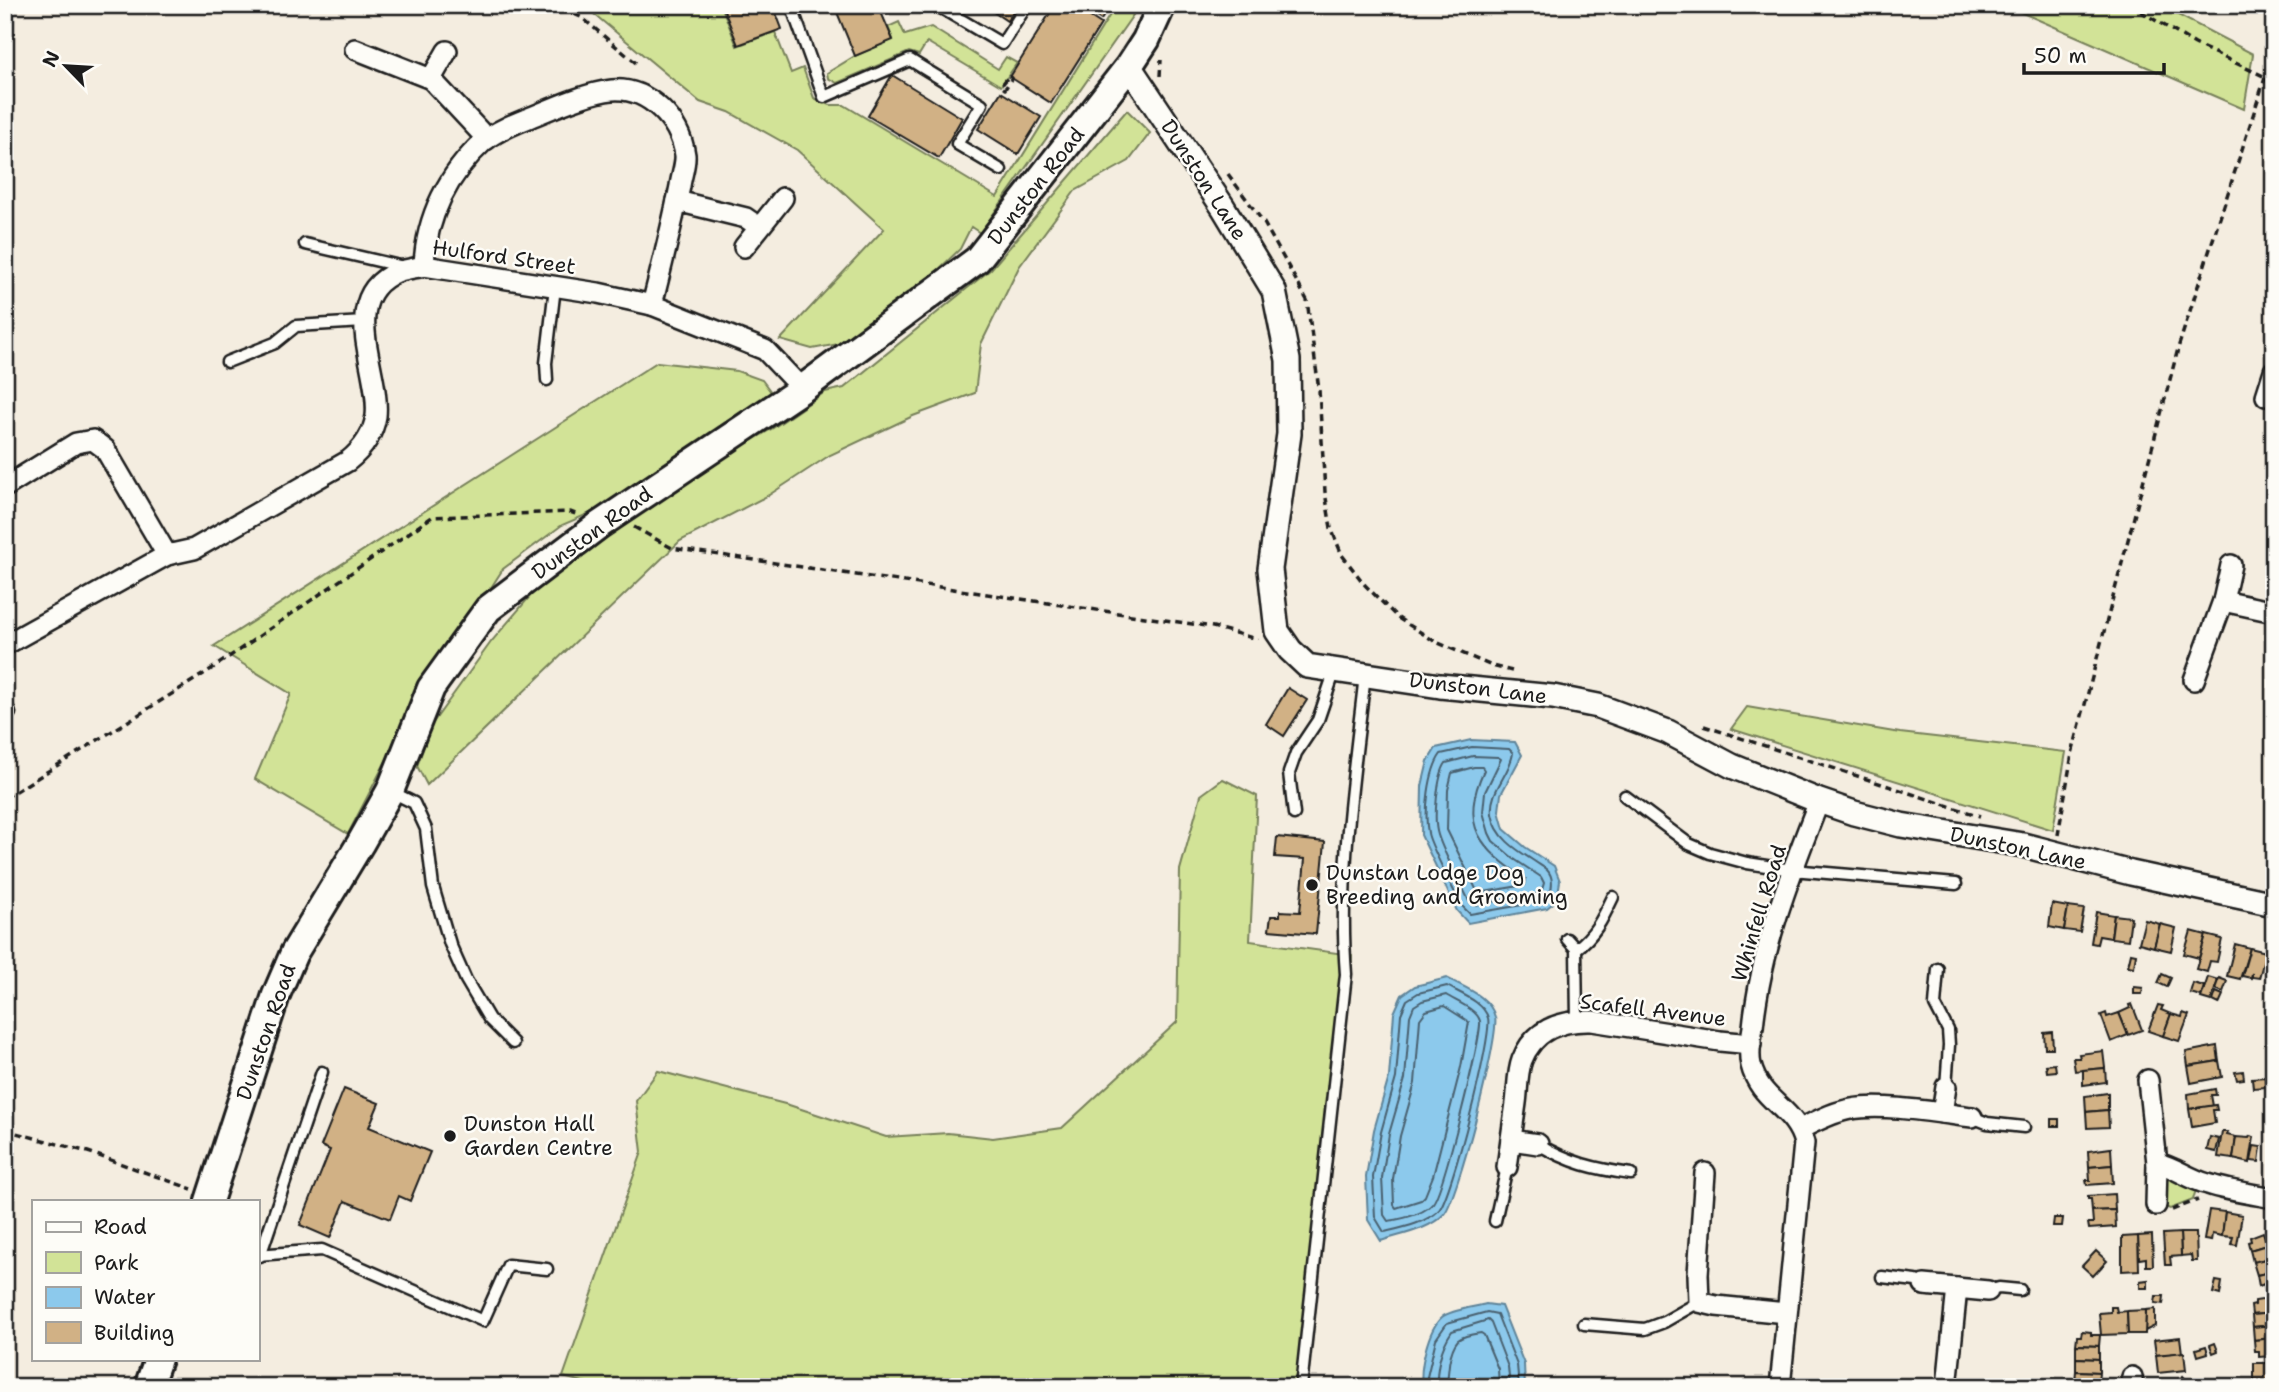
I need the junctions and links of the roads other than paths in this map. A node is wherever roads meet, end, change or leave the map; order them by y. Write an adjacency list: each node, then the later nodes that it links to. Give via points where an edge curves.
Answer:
1 (790, 5): 10 (lane, via 824,97 910,60 982,104 957,144)
2 (936, 5): 3 (lane, via 1002,44)
3 (1027, 5)
4 (1162, 5): 7 (main road, Dunston Road)
5 (355, 49): 8 (street)
6 (447, 51): 8 (street)
7 (1129, 66): 23 (main road, Dunston Road, via 977,261); 31 (street, Dunston Lane, via 1274,291 1288,360 1289,433 1270,569 1277,631 1307,666)
8 (431, 79): 9 (street)
9 (486, 139): 12 (street, via 561,105 611,90 628,91 665,112 677,131 685,156); 16 (street, via 449,182 435,207)
10 (1001, 170)
11 (783, 198): 13 (street)
12 (677, 201): 13 (street, via 746,218); 18 (street)
13 (759, 227): 15 (street)
14 (305, 244): 16 (lane)
15 (744, 247)
16 (418, 268): 17 (street, Hulford Street); 19 (street, Hulford Street, via 399,271 382,281 369,298)
17 (555, 287): 18 (street, Hulford Street); 22 (lane)
18 (652, 305): 23 (street, Hulford Street, via 765,350)
19 (364, 322): 20 (lane, via 296,326 275,343); 26 (street, Hulford Street, via 376,416 361,450 194,549)
20 (227, 362)
21 (2274, 371): 24 (street)
22 (547, 380)
23 (802, 389): 36 (main road, Dunston Road, via 599,525 488,609 431,688)
24 (2266, 396)
25 (5, 487): 26 (street, via 76,443 93,440 105,449)
26 (167, 555): 30 (street, Hulford Street)
27 (2231, 565): 28 (street)
28 (2223, 601): 29 (street); 33 (street)
29 (2274, 612)
30 (5, 645)
31 (1336, 670): 32 (street, Dunston Lane); 39 (lane, via 1318,720 1289,773)
32 (1365, 674): 38 (street, Dunston Lane, via 1553,696 1598,706 1668,732 1732,766); 79 (lane, via 1349,814 1343,933 1346,974)
33 (2194, 680)
34 (5, 702): 35 (lane)
35 (10, 713)
36 (390, 791): 48 (lane, via 414,803 426,829 433,887 450,944 489,1019); 63 (main road, Dunston Road, via 294,953)
37 (1625, 796): 40 (lane, via 1689,844 1747,863)
38 (1819, 802): 40 (street, Whinfell Road); 43 (street, Dunston Lane, via 1901,825 2023,845)
39 (1294, 814)
40 (1792, 870): 41 (lane); 49 (street, Whinfell Road, via 1765,955)
41 (1956, 884)
42 (1613, 897): 45 (lane, via 1600,925)
43 (2274, 904)
44 (1567, 939): 45 (lane)
45 (1576, 949): 47 (lane)
46 (1938, 969): 52 (lane, via 1935,1005 1948,1030)
47 (1577, 1021): 49 (street, Scafell Avenue); 57 (street, Scafell Avenue, via 1543,1031 1522,1061)
48 (513, 1043)
49 (1751, 1044): 56 (street, Whinfell Road, via 1756,1080)
50 (322, 1072): 67 (lane)
51 (2148, 1080): 59 (street)
52 (1946, 1087): 53 (street)
53 (1942, 1114): 54 (street); 56 (street, via 1852,1108)
54 (1972, 1117): 55 (lane)
55 (2024, 1127)
56 (1800, 1129): 75 (street, via 1804,1154)
57 (1511, 1140): 58 (street); 60 (street, Scafell Avenue)
58 (1538, 1144): 62 (lane, via 1589,1168)
59 (2157, 1163): 64 (street, via 2216,1186); 65 (street)
60 (1507, 1167): 66 (lane)
61 (1705, 1172): 74 (street)
62 (1632, 1174)
63 (210, 1198)
64 (2274, 1198)
65 (2156, 1205)
66 (1495, 1221)
67 (259, 1255): 68 (lane, via 322,1250 483,1321 508,1265)
68 (548, 1269)
69 (1882, 1277): 70 (lane)
70 (1924, 1285): 71 (street)
71 (1956, 1288): 73 (street); 81 (street)
72 (2020, 1290): 73 (lane)
73 (1988, 1291)
74 (1699, 1302): 75 (street); 76 (lane, via 1645,1329)
75 (1786, 1313): 80 (street)
76 (1584, 1324)
77 (158, 1360): 78 (main road)
78 (148, 1387)
79 (1301, 1387)
80 (1780, 1387)
81 (1947, 1387)

